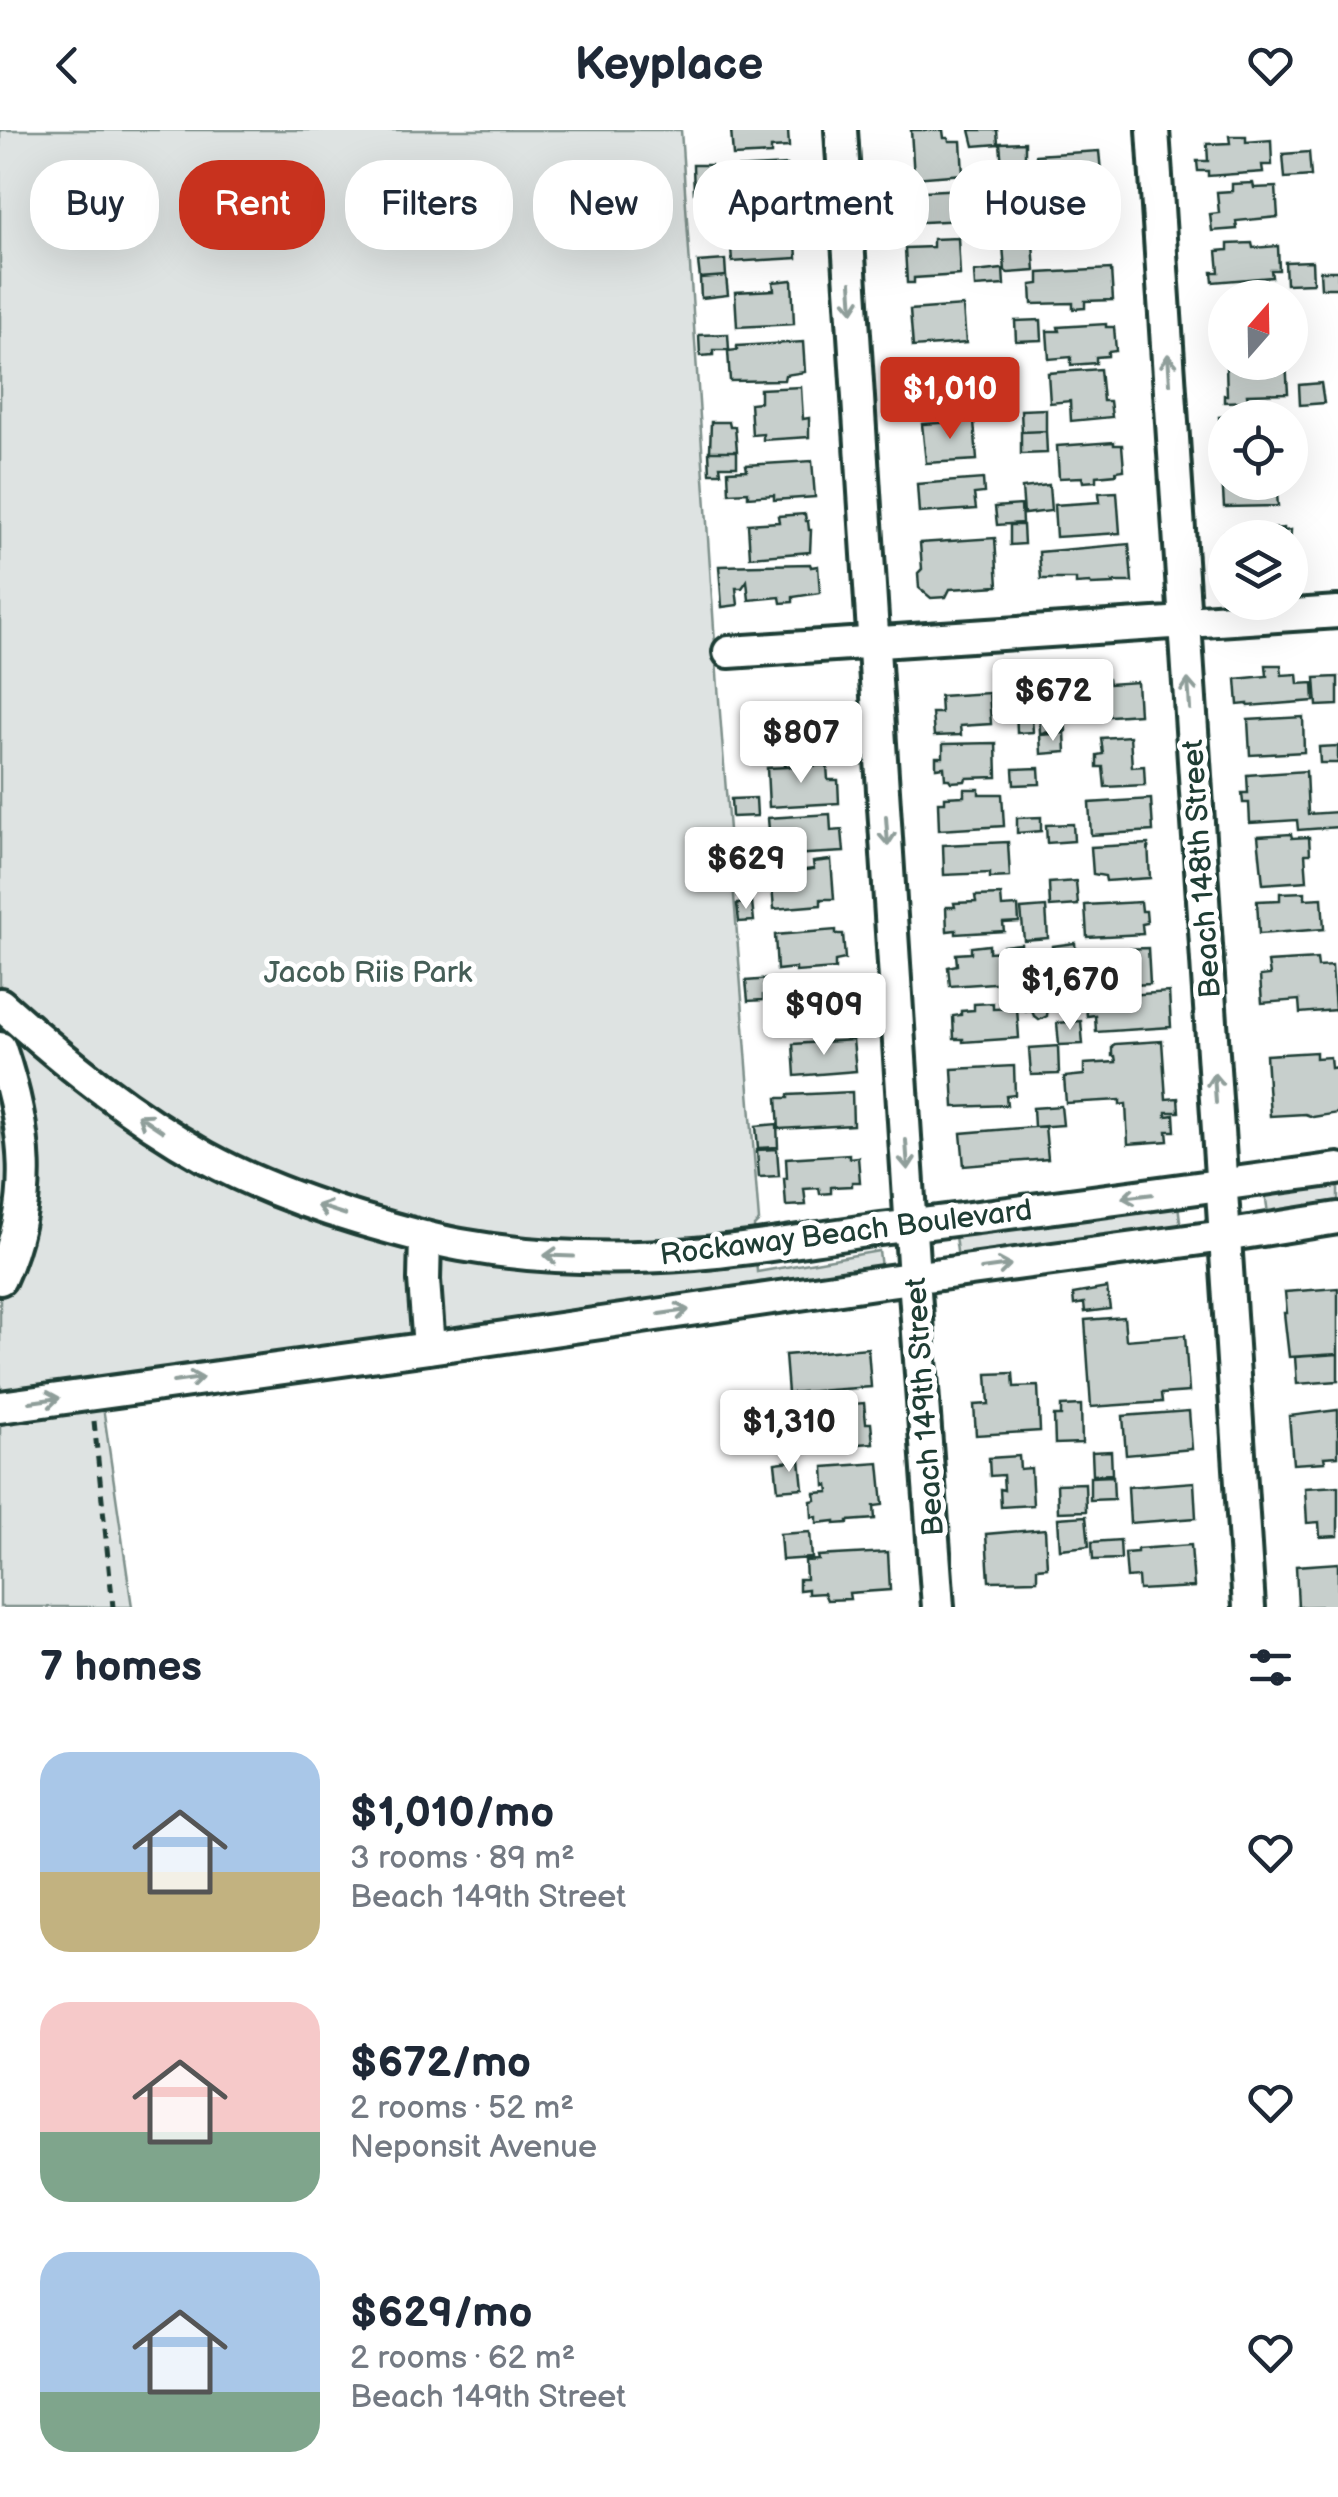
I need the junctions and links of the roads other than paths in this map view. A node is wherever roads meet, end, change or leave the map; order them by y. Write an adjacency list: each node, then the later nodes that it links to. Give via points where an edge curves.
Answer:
1 (841, 130): 5 (street, Beach 149th Street, one-way to 5)
2 (1153, 130): 4 (street, Beach 148th Street, one-way to 2)
3 (1338, 612): 4 (street)
4 (1185, 622): 5 (street); 10 (street, Beach 148th Street, one-way to 4)
5 (875, 642): 6 (street); 12 (street, Beach 149th Street, one-way to 12)
6 (729, 652)
7 (0, 1004): 14 (street, Rockaway Beach Boulevard, one-way to 7, via 300,1200 205,1157 102,1090)
8 (0, 1048): 16 (street, via 24,1166 20,1226)
9 (1338, 1169): 10 (street, Rockaway Beach Boulevard)
10 (1221, 1185): 12 (street, Rockaway Beach Boulevard, one-way to 12); 13 (street, Beach 148th Street)
11 (1338, 1218): 13 (street, Rockaway Beach Boulevard)
12 (911, 1226): 14 (street, Rockaway Beach Boulevard, one-way to 14, via 730,1251 636,1256 532,1255); 15 (street, Beach 149th Street)
13 (1224, 1236): 15 (street, Rockaway Beach Boulevard, one-way to 13); 20 (street, Beach 148th Street)
14 (425, 1237): 17 (street)
15 (914, 1278): 17 (street, Rockaway Beach Boulevard, one-way to 15); 19 (street, Beach 149th Street)
16 (0, 1279)
17 (429, 1348): 18 (street, Rockaway Beach Boulevard, one-way to 17)
18 (0, 1407)
19 (938, 1607)
20 (1249, 1607)

